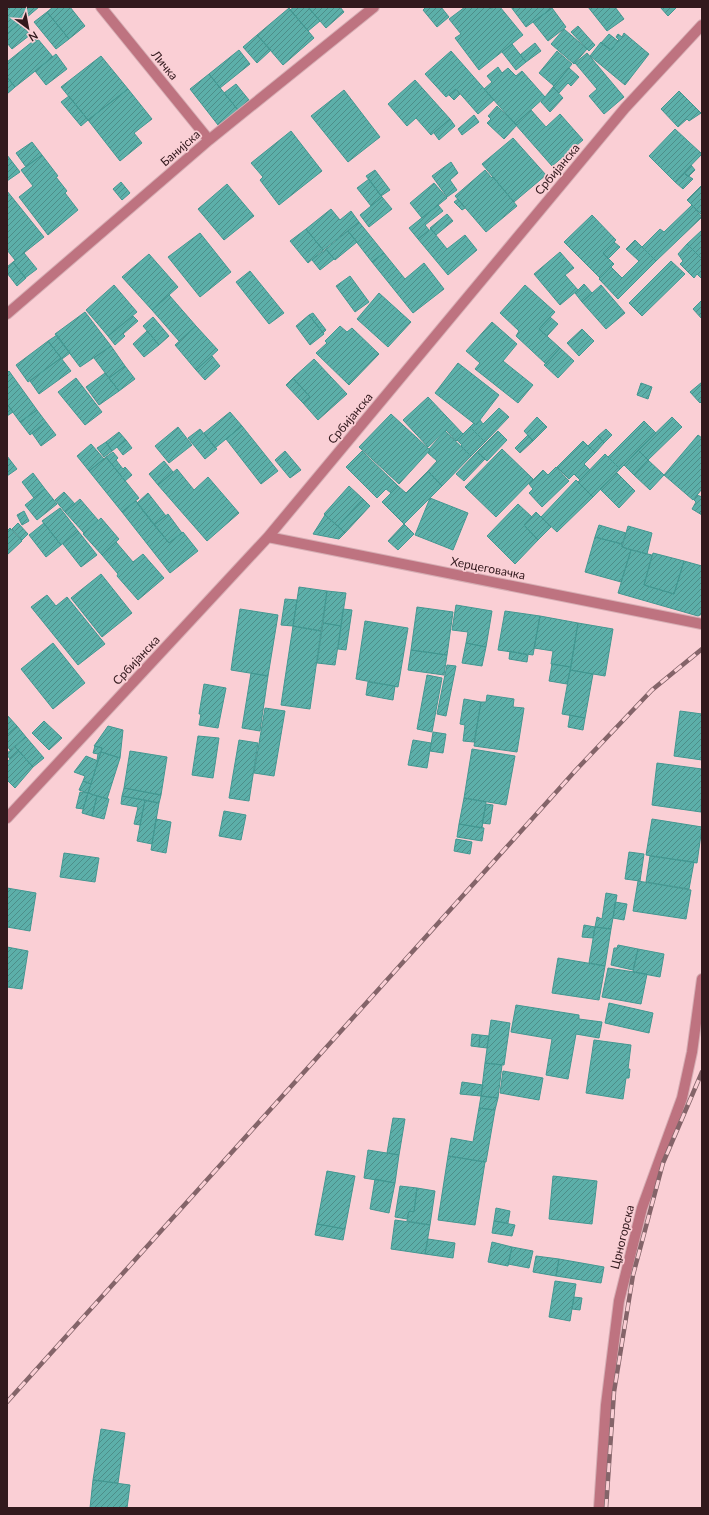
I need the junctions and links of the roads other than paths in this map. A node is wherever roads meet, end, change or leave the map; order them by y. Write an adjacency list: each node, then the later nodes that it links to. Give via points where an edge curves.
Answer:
1 (101, 7): 4 (street, Личка)
2 (374, 7): 4 (street, Банијска)
3 (702, 25): 6 (street, Србијанска, via 625,108)
4 (209, 140): 5 (street, Банијска)
5 (7, 314)
6 (268, 537): 7 (street, Херцеговачка); 8 (street, Србијанска)
7 (702, 624)
8 (7, 818)
9 (702, 979): 10 (street, Црногорска, via 692,1052 682,1098 642,1208 619,1301 606,1406)
10 (599, 1508)

